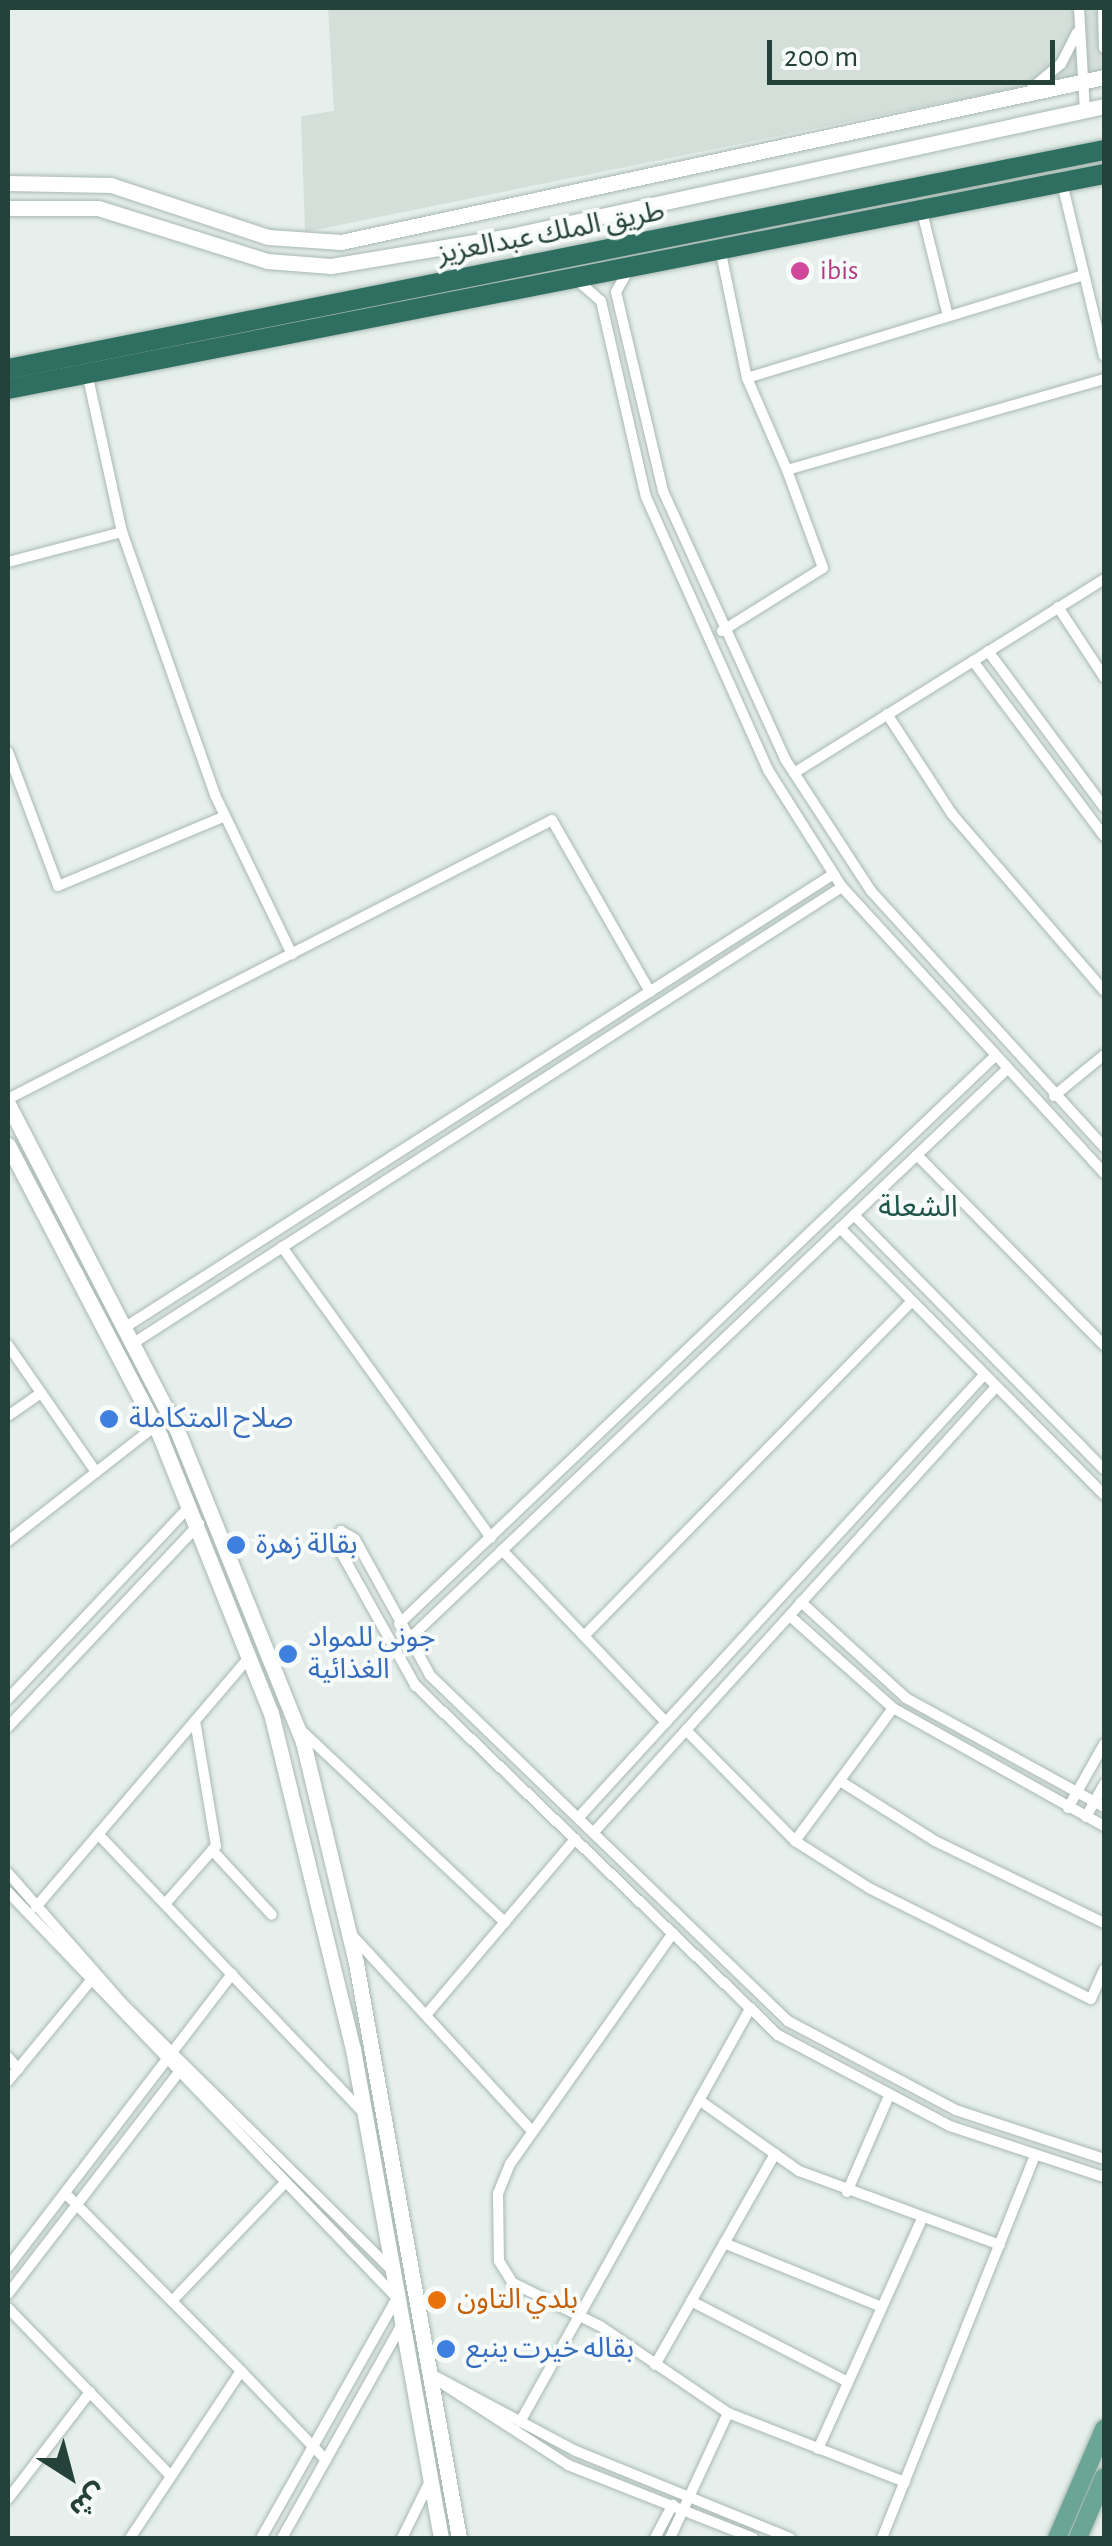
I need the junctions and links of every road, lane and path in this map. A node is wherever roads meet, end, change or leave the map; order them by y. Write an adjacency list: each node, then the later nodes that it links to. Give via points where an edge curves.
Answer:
1 (1079, 8): 3 (street)
2 (1104, 13): 4 (street)
3 (1080, 22): 6 (street); 7 (street, via 1061,64)
4 (1104, 48)
5 (1104, 77): 6 (street)
6 (1084, 82): 7 (street); 9 (street)
7 (1020, 95): 12 (street, via 341,242 268,237 111,185)
8 (1104, 106): 9 (street)
9 (1085, 110): 14 (street, via 492,240 331,266 267,261 98,208)
10 (1104, 150): 22 (highway, طريق الملك عبدالعزيز)
11 (1104, 174): 13 (highway, طريق الملك عبدالعزيز)
12 (8, 183)
13 (1062, 183): 15 (highway, طريق الملك عبدالعزيز); 18 (street)
14 (8, 208)
15 (922, 212): 16 (highway, طريق الملك عبدالعزيز); 20 (street)
16 (721, 253): 17 (highway, طريق الملك عبدالعزيز); 24 (street)
17 (628, 271): 19 (highway, طريق الملك عبدالعزيز); 32 (street, via 616,292 647,436)
18 (1084, 274): 20 (street); 21 (street)
19 (577, 281): 23 (highway, طريق الملك عبدالعزيز); 42 (street, via 600,301 633,454 696,618 768,770)
20 (947, 312): 24 (street)
21 (1104, 356)
22 (8, 369)
23 (88, 373): 26 (highway, طريق الملك عبدالعزيز); 28 (street)
24 (747, 378): 27 (street)
25 (1104, 379): 27 (street)
26 (8, 390)
27 (787, 470): 32 (street, via 823,568)
28 (122, 532): 29 (street); 40 (street)
29 (8, 562)
30 (1104, 579): 31 (street)
31 (1058, 607): 33 (street); 35 (street)
32 (722, 631): 38 (street)
33 (988, 652): 34 (street); 39 (street)
34 (973, 661): 36 (street); 41 (street)
35 (1104, 677)
36 (888, 714): 38 (street); 45 (street, via 952,814)
37 (8, 752): 40 (street, via 58,886)
38 (794, 773): 50 (street, via 871,892)
39 (1104, 807)
40 (225, 816): 44 (street)
41 (1104, 836)
42 (832, 875): 43 (street); 46 (street)
43 (842, 888): 48 (street); 58 (street)
44 (292, 954): 46 (street, via 552,820); 51 (street)
45 (1104, 991)
46 (650, 992): 60 (street)
47 (1104, 1055): 50 (street)
48 (993, 1058): 49 (street); 74 (street)
49 (1005, 1071): 54 (street); 55 (street)
50 (1054, 1096): 53 (street)
51 (8, 1102): 60 (street)
52 (8, 1145): 68 (street)
53 (1104, 1147)
54 (917, 1155): 56 (street); 63 (street)
55 (1104, 1173)
56 (854, 1215): 57 (street); 69 (street)
57 (840, 1228): 59 (street); 76 (street)
58 (282, 1247): 61 (street); 74 (street)
59 (910, 1302): 64 (street); 80 (street)
60 (124, 1328): 61 (street)
61 (132, 1344): 87 (street, via 190,1461)
62 (8, 1345): 66 (street)
63 (1104, 1345)
64 (982, 1376): 65 (street); 86 (street)
65 (994, 1389): 71 (street); 77 (street)
66 (41, 1393): 67 (street); 70 (street)
67 (8, 1416)
68 (154, 1426): 70 (street); 72 (street)
69 (1104, 1470)
70 (96, 1472): 75 (street)
71 (1104, 1496)
72 (191, 1506): 73 (street); 83 (street)
73 (199, 1524): 82 (street); 88 (street)
74 (490, 1538): 79 (street)
75 (8, 1540)
76 (502, 1550): 80 (street); 81 (street)
77 (801, 1602): 78 (street); 93 (street, via 906,1698)
78 (790, 1616): 84 (street); 89 (street)
79 (399, 1624): 81 (street); 101 (street, via 355,1539 341,1531 338,1547 415,1685)
80 (584, 1636): 86 (street)
81 (408, 1640): 96 (street, via 466,1714)
82 (252, 1654): 85 (street); 127 (street, via 303,1818)
83 (8, 1699)
84 (893, 1708): 91 (street); 95 (street)
85 (194, 1721): 100 (street); 103 (street, via 217,1816)
86 (666, 1722): 96 (street)
87 (297, 1726): 109 (street); 111 (street)
88 (8, 1728)
89 (686, 1730): 99 (street); 102 (street)
90 (1104, 1744): 93 (street)
91 (840, 1781): 102 (street); 110 (street, via 935,1841)
92 (1104, 1784): 94 (street)
93 (1077, 1793): 94 (street); 95 (street)
94 (1099, 1804): 97 (street)
95 (1068, 1808): 97 (street)
96 (579, 1817): 99 (street)
97 (1086, 1817): 98 (street)
98 (1104, 1826)
99 (594, 1832): 131 (street, via 816,2042 956,2110)
100 (98, 1834): 106 (street); 107 (street)
101 (575, 1839): 109 (street); 112 (street)
102 (795, 1841): 113 (street, via 943,1930 1091,1999)
103 (212, 1850): 106 (street); 108 (street)
104 (8, 1873): 107 (street)
105 (8, 1892): 115 (street)
106 (165, 1904): 114 (street)
107 (36, 1907): 115 (street)
108 (272, 1915)
109 (505, 1922): 117 (street)
110 (1104, 1922)
111 (348, 1931): 117 (street); 152 (street)
112 (673, 1933): 116 (street); 128 (street)
113 (1104, 1970)
114 (232, 1974): 118 (street); 127 (street)
115 (92, 1979): 118 (street); 120 (street); 122 (street)
116 (750, 2008): 125 (street, via 809,2058); 126 (street)
117 (426, 2016): 128 (street)
118 (172, 2053): 120 (street); 121 (street)
119 (8, 2056): 122 (street)
120 (164, 2063): 123 (street); 135 (street)
121 (184, 2065): 123 (street); 141 (street)
122 (18, 2068): 124 (street)
123 (176, 2076): 133 (street); 136 (street)
124 (8, 2081)
125 (889, 2096): 130 (street); 134 (street)
126 (699, 2100): 129 (street); 148 (street)
127 (365, 2113): 141 (street)
128 (532, 2130): 148 (street, via 498,2192 499,2261 512,2283)
129 (775, 2154): 134 (street); 138 (street)
130 (1035, 2155): 132 (street); 139 (street)
131 (1104, 2159)
132 (1104, 2177)
133 (284, 2184): 143 (street); 144 (street)
134 (847, 2192): 137 (street)
135 (64, 2193): 136 (street); 140 (street)
136 (76, 2205): 142 (street); 144 (street)
137 (922, 2219): 139 (street); 146 (street)
138 (724, 2243): 145 (street); 146 (street)
139 (1000, 2246): 164 (street)
140 (8, 2267)
141 (392, 2270): 143 (street)
142 (8, 2294)
143 (397, 2298): 149 (street); 158 (street)
144 (172, 2301): 151 (street)
145 (691, 2301): 150 (street); 153 (street)
146 (882, 2307): 153 (street)
147 (8, 2308): 154 (street)
148 (579, 2316): 150 (street); 156 (street)
149 (402, 2324): 160 (street); 163 (street)
150 (654, 2365): 155 (street)
151 (240, 2371): 158 (street); 161 (street)
152 (431, 2374): 156 (street); 167 (street, via 568,2465); 174 (street)
153 (848, 2382): 159 (street)
154 (90, 2392): 161 (street); 165 (street)
155 (728, 2414): 159 (street); 166 (street)
156 (520, 2422): 166 (street)
157 (1104, 2429): 180 (main road)
158 (313, 2447): 160 (street); 170 (street)
159 (818, 2449): 164 (street)
160 (326, 2460): 171 (street)
161 (171, 2476): 169 (street)
162 (1104, 2477): 181 (main road)
163 (430, 2481): 172 (street); 173 (street)
164 (905, 2482): 179 (street)
165 (8, 2499)
166 (688, 2499): 167 (street); 168 (street); 178 (street)
167 (669, 2506): 168 (street); 175 (street)
168 (682, 2510): 176 (street); 177 (street)
169 (130, 2538)
170 (261, 2538)
171 (282, 2538)
172 (402, 2538)
173 (440, 2538)
174 (459, 2538)
175 (655, 2538)
176 (670, 2538)
177 (753, 2538)
178 (790, 2538)
179 (882, 2538)
180 (1057, 2538)
181 (1078, 2538)

